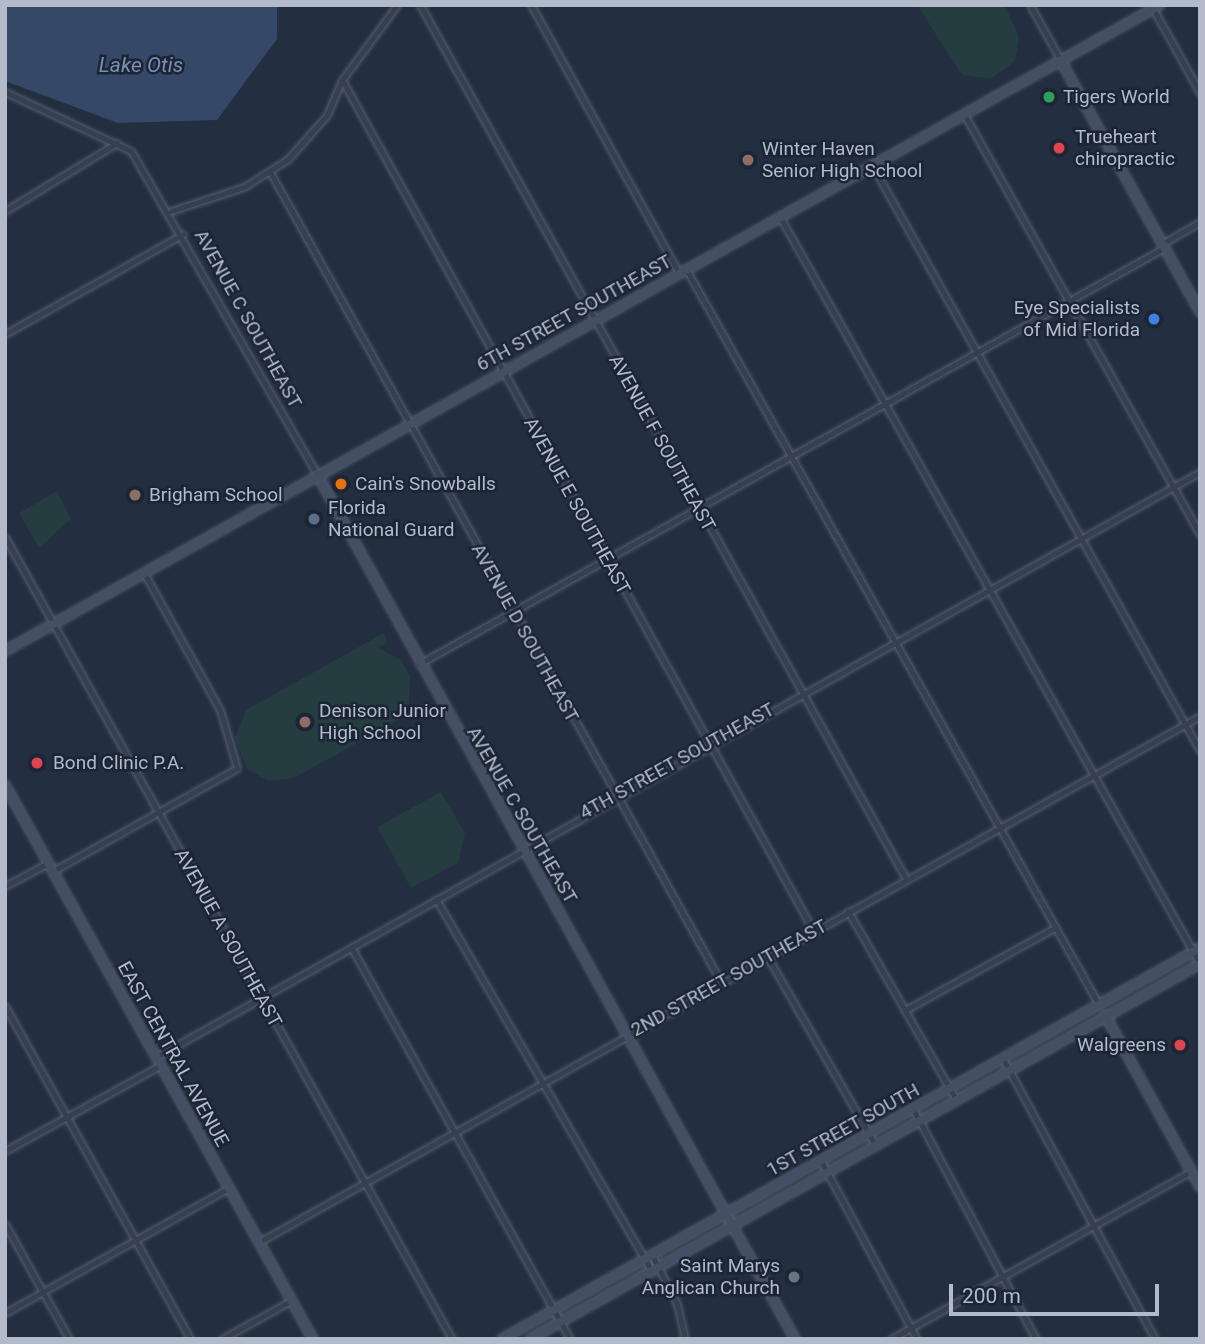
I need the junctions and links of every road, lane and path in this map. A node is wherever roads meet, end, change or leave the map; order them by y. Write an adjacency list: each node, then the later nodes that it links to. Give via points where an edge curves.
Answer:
1 (397, 5): 7 (street)
2 (420, 5): 23 (street, AVENUE F SOUTHEAST)
3 (531, 5): 20 (street)
4 (1030, 5): 6 (street)
5 (1154, 7): 6 (street, 6TH STREET SOUTHEAST); 9 (street)
6 (1060, 61): 10 (street, 6TH STREET SOUTHEAST); 19 (street)
7 (342, 80): 13 (street, via 310,136); 26 (street, AVENUE E SOUTHEAST)
8 (5, 92): 11 (street, AVENUE C SOUTHEAST)
9 (1200, 93)
10 (964, 114): 12 (street, 6TH STREET SOUTHEAST); 21 (street)
11 (117, 143): 14 (street); 15 (street, AVENUE C SOUTHEAST, via 131,151)
12 (872, 165): 16 (street, 6TH STREET SOUTHEAST); 25 (street)
13 (270, 172): 15 (street, via 229,194); 28 (street, AVENUE D SOUTHEAST)
14 (5, 211)
15 (171, 211): 18 (street, AVENUE C SOUTHEAST)
16 (780, 217): 20 (street, 6TH STREET SOUTHEAST); 27 (street)
17 (1200, 222): 19 (street)
18 (183, 234): 24 (street); 31 (street, AVENUE C SOUTHEAST)
19 (1163, 246): 21 (street); 22 (street)
20 (682, 271): 23 (street, 6TH STREET SOUTHEAST); 29 (street)
21 (1069, 300): 25 (street); 32 (street)
22 (1200, 312)
23 (594, 320): 26 (street, 6TH STREET SOUTHEAST); 33 (street, AVENUE F SOUTHEAST)
24 (5, 334)
25 (976, 354): 27 (street); 36 (street)
26 (501, 371): 28 (street, 6TH STREET SOUTHEAST); 37 (street, AVENUE E SOUTHEAST)
27 (888, 403): 29 (street); 39 (street)
28 (409, 422): 31 (street, 6TH STREET SOUTHEAST); 40 (street, AVENUE D SOUTHEAST)
29 (791, 458): 33 (street); 42 (street)
30 (1200, 472): 32 (street, 4TH STREET SOUTHEAST)
31 (317, 474): 38 (street, 6TH STREET SOUTHEAST); 44 (street, AVENUE C SOUTHEAST)
32 (1173, 487): 34 (street); 36 (street, 4TH STREET SOUTHEAST)
33 (699, 511): 37 (street); 45 (street, AVENUE F SOUTHEAST)
34 (1200, 535)
35 (5, 537): 41 (street, AVENUE A SOUTHEAST)
36 (1081, 539): 39 (street, 4TH STREET SOUTHEAST); 47 (street)
37 (607, 561): 40 (street); 48 (street, AVENUE E SOUTHEAST)
38 (144, 573): 41 (street, 6TH STREET SOUTHEAST); 53 (street, via 220,710 237,768)
39 (989, 590): 42 (street, 4TH STREET SOUTHEAST); 50 (street)
40 (512, 612): 44 (street); 52 (street, AVENUE D SOUTHEAST)
41 (54, 624): 43 (street, 6TH STREET SOUTHEAST); 53 (street, AVENUE A SOUTHEAST)
42 (896, 642): 45 (street, 4TH STREET SOUTHEAST); 54 (street)
43 (5, 651)
44 (419, 664): 55 (street, AVENUE C SOUTHEAST)
45 (801, 692): 48 (street, 4TH STREET SOUTHEAST); 57 (street, AVENUE F SOUTHEAST)
46 (1200, 716): 47 (street, 2ND STREET SOUTHEAST)
47 (1185, 724): 49 (street); 50 (street, 2ND STREET SOUTHEAST)
48 (708, 743): 52 (street, 4TH STREET SOUTHEAST); 62 (street, AVENUE E SOUTHEAST)
49 (1200, 751)
50 (1093, 775): 54 (street, 2ND STREET SOUTHEAST); 64 (street)
51 (5, 785): 56 (street, EAST CENTRAL AVENUE)
52 (615, 795): 55 (street, 4TH STREET SOUTHEAST); 67 (street, AVENUE D SOUTHEAST)
53 (158, 811): 56 (street); 68 (street, AVENUE A SOUTHEAST)
54 (999, 828): 57 (street, 2ND STREET SOUTHEAST); 61 (street)
55 (523, 849): 59 (street, 4TH STREET SOUTHEAST); 73 (street, AVENUE C SOUTHEAST)
56 (50, 867): 58 (street); 74 (street, EAST CENTRAL AVENUE)
57 (906, 879): 60 (street, 2ND STREET SOUTHEAST)
58 (5, 886)
59 (436, 899): 63 (street, 4TH STREET SOUTHEAST); 78 (street, via 538,1080)
60 (848, 911): 62 (street, 2ND STREET SOUTHEAST); 71 (street)
61 (1056, 927): 69 (street); 71 (street)
62 (813, 930): 65 (street, 2ND STREET SOUTHEAST)
63 (351, 947): 68 (street, 4TH STREET SOUTHEAST); 84 (street)
64 (1196, 950): 66 (street); 69 (street, 1ST STREET SOUTH)
65 (767, 956): 67 (street, 2ND STREET SOUTHEAST); 85 (street)
66 (1200, 964): 72 (street, 1ST STREET SOUTH)
67 (721, 982): 73 (street, 2ND STREET SOUTHEAST)
68 (260, 998): 74 (street, 4TH STREET SOUTHEAST); 91 (street, AVENUE A SOUTHEAST)
69 (1099, 1005): 72 (street); 75 (street, 1ST STREET SOUTH)
70 (5, 1006): 82 (street)
71 (907, 1009): 79 (street)
72 (1106, 1017): 77 (street, 1ST STREET SOUTH); 89 (street)
73 (627, 1035): 78 (street, 2ND STREET SOUTHEAST); 94 (street, AVENUE C SOUTHEAST)
74 (156, 1057): 76 (street, EAST CENTRAL AVENUE)
75 (1003, 1059): 77 (street); 79 (street, 1ST STREET SOUTH)
76 (161, 1065): 82 (street); 93 (street, EAST CENTRAL AVENUE)
77 (1011, 1070): 80 (street, 1ST STREET SOUTH); 97 (street)
78 (545, 1082): 84 (street, 2ND STREET SOUTHEAST); 100 (street)
79 (951, 1088): 80 (street); 81 (street, 1ST STREET SOUTH)
80 (957, 1101): 83 (street, 1ST STREET SOUTH)
81 (913, 1109): 83 (street); 85 (street, 1ST STREET SOUTH)
82 (67, 1117): 87 (street); 98 (street)
83 (920, 1122): 86 (street, 1ST STREET SOUTH); 102 (street)
84 (455, 1132): 91 (street, 2ND STREET SOUTHEAST); 105 (street)
85 (869, 1134): 86 (street); 88 (street, 1ST STREET SOUTH)
86 (876, 1146): 90 (street, 1ST STREET SOUTH)
87 (5, 1151)
88 (821, 1161): 90 (street); 94 (street, 1ST STREET SOUTH)
89 (1191, 1171): 92 (street); 97 (street)
90 (827, 1174): 96 (street, 1ST STREET SOUTH); 108 (street)
91 (364, 1183): 99 (street, 2ND STREET SOUTHEAST); 113 (street, AVENUE A SOUTHEAST)
92 (1200, 1187)
93 (229, 1188): 98 (street); 99 (street, EAST CENTRAL AVENUE)
94 (727, 1213): 96 (street, AVENUE C SOUTHEAST); 100 (street, 1ST STREET SOUTH)
95 (5, 1224): 103 (street)
96 (734, 1225): 101 (street, 1ST STREET SOUTH); 118 (street, AVENUE C SOUTHEAST)
97 (1094, 1225): 102 (street); 122 (street)
98 (135, 1241): 103 (street); 110 (street)
99 (259, 1242): 104 (street, EAST CENTRAL AVENUE)
100 (649, 1256): 101 (street); 105 (street, 1ST STREET SOUTH)
101 (655, 1269): 107 (street, 1ST STREET SOUTH); 117 (street)
102 (1002, 1276): 108 (street); 121 (street)
103 (43, 1292): 106 (street); 109 (street)
104 (292, 1300): 111 (street); 112 (street, EAST CENTRAL AVENUE)
105 (555, 1310): 107 (street); 114 (street, 1ST STREET SOUTH)
106 (5, 1313)
107 (561, 1321): 115 (street, 1ST STREET SOUTH); 116 (street)
108 (911, 1328): 119 (street); 120 (street)
109 (69, 1339)
110 (190, 1339)
111 (222, 1339)
112 (313, 1339)
113 (452, 1339)
114 (502, 1339)
115 (530, 1339)
116 (570, 1339)
117 (685, 1339)
118 (795, 1339)
119 (891, 1339)
120 (917, 1339)
121 (1036, 1339)
122 (1156, 1339)

